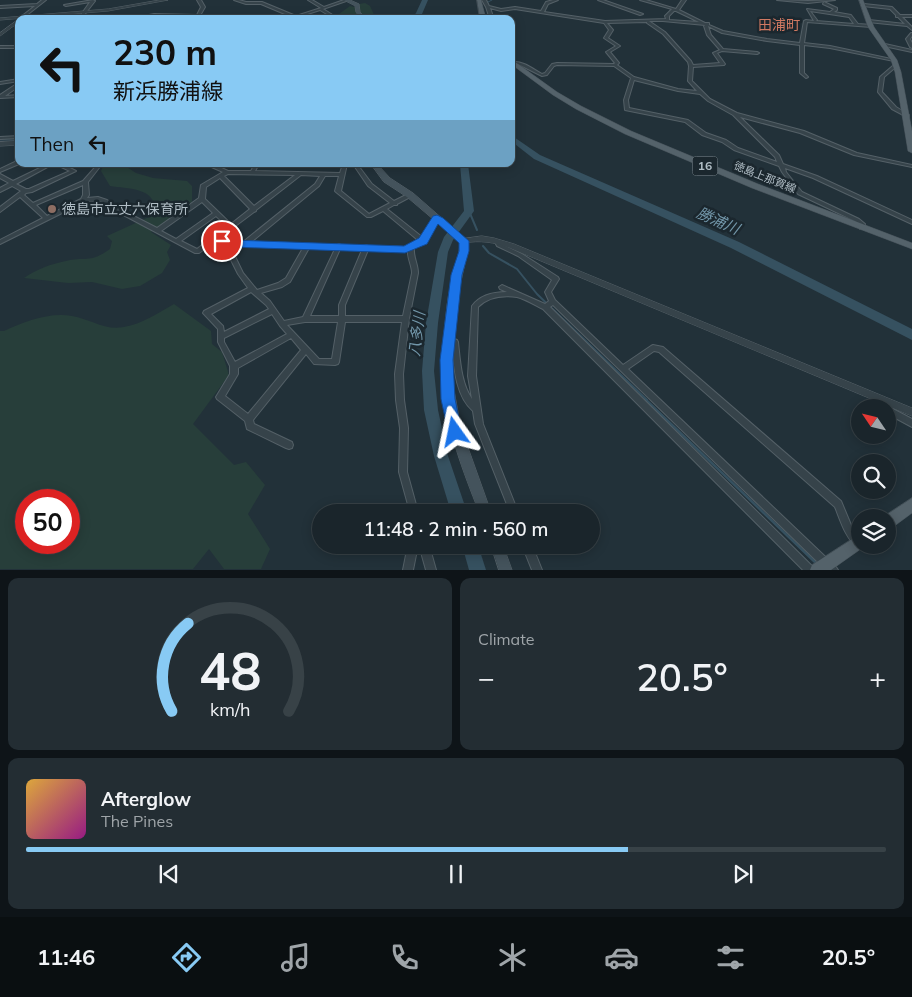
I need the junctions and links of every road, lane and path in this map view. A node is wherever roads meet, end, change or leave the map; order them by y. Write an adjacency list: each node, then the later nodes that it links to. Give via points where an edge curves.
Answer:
1 (44, 0): 19 (street)
2 (96, 0): 18 (street); 24 (street)
3 (166, 0): 24 (street)
4 (200, 0): 30 (street, via 203,7)
5 (236, 0): 31 (street, via 261,3)
6 (310, 0): 22 (street)
7 (346, 0): 22 (street); 34 (main road, via 356,5)
8 (479, 0): 35 (main road)
9 (484, 0): 21 (street)
10 (556, 0): 25 (street, via 547,3)
11 (600, 0): 44 (street, via 643,13 637,17)
12 (642, 0): 23 (street)
13 (684, 0): 23 (street)
14 (779, 0): 16 (street)
15 (833, 0): 16 (street)
16 (823, 2): 26 (street, via 836,9)
17 (862, 2): 37 (street, via 891,8); 48 (main road)
18 (66, 5)
19 (38, 6): 20 (street); 27 (street)
20 (0, 7)
21 (488, 7): 25 (street); 36 (street)
22 (323, 8): 32 (street); 33 (street)
23 (677, 10): 41 (street, via 667,16); 46 (street)
24 (84, 12): 28 (street); 29 (street)
25 (542, 12): 43 (street)
26 (832, 13): 42 (street, via 808,10); 47 (street, via 850,16)
27 (25, 15)
28 (52, 15)
29 (82, 15)
30 (198, 15)
31 (287, 15)
32 (303, 15)
33 (333, 15)
34 (361, 15)
35 (482, 15)
36 (491, 15)
37 (897, 16): 38 (street); 49 (street)
38 (912, 16)
39 (15, 18): 40 (street)
40 (0, 19)
41 (668, 20): 44 (street); 46 (street)
42 (815, 20): 47 (street); 53 (street, via 806,21)
43 (604, 22): 44 (street); 63 (street, via 610,30 606,38 618,46 608,52 617,63)
44 (646, 22): 64 (street, via 664,33)
45 (15, 23): 51 (street)
46 (708, 24): 53 (street, via 728,33); 58 (street, via 708,33)
47 (856, 24): 48 (street)
48 (870, 24): 49 (street); 54 (main road)
49 (908, 25): 50 (street)
50 (912, 29)
51 (0, 34)
52 (912, 34): 57 (street, via 908,39)
53 (802, 43): 61 (street); 66 (street, via 802,72)
54 (885, 46): 57 (street); 61 (main road)
55 (0, 47): 56 (street)
56 (15, 47)
57 (912, 49)
58 (722, 50): 59 (street); 64 (street, via 715,53 722,65)
59 (756, 53)
60 (515, 62): 63 (street, via 542,75 557,64)
61 (895, 62): 74 (main road); 74 (street, via 882,78 880,92 894,108)
62 (515, 64): 116 (main road, 徳島上那賀線 / 16, via 557,95 623,130)
63 (615, 65): 65 (street)
64 (691, 66): 70 (street, via 690,81)
65 (633, 78): 70 (street); 81 (street, via 626,100 627,108 686,121 704,134 736,149)
66 (806, 78)
67 (15, 81): 68 (street)
68 (0, 83)
69 (15, 87): 72 (street)
70 (701, 94): 73 (street)
71 (15, 96): 72 (street)
72 (1, 97)
73 (735, 114): 81 (street, via 770,149); 82 (street, via 802,132 856,154)
74 (907, 116): 79 (main road)
75 (15, 137): 76 (street)
76 (0, 138)
77 (15, 143): 78 (street)
78 (0, 144)
79 (912, 150)
80 (15, 164): 91 (street)
81 (780, 164): 114 (street); 116 (street, via 800,193 858,220)
82 (912, 166)
83 (44, 167): 100 (street)
84 (65, 167): 102 (street, via 74,171)
85 (98, 167): 99 (street)
86 (216, 167): 92 (street)
87 (255, 167): 93 (street)
88 (344, 167): 96 (street)
89 (356, 167): 106 (street, via 370,185)
90 (376, 167): 103 (main road, via 387,180)
91 (0, 171)
92 (227, 172): 93 (street); 98 (street)
93 (252, 173): 94 (street)
94 (300, 174): 95 (street); 110 (street)
95 (323, 175): 96 (street); 125 (street, via 318,185)
96 (342, 175): 108 (street, via 338,191 369,216)
97 (0, 176): 100 (street)
98 (221, 176): 104 (street, via 203,186); 110 (street)
99 (85, 182): 105 (street, via 86,194); 107 (street)
100 (12, 184): 101 (street); 102 (street)
101 (0, 190)
102 (23, 193): 107 (street); 109 (street)
103 (410, 195): 106 (street); 113 (main road)
104 (202, 199): 111 (street); 117 (street)
105 (82, 200): 112 (street); 117 (street, via 107,200 118,210)
106 (395, 204): 108 (street)
107 (32, 205): 112 (street)
108 (384, 209): 121 (street)
109 (0, 210)
110 (254, 210): 115 (street)
111 (217, 213): 115 (street); 120 (street)
112 (46, 218): 122 (street)
113 (438, 219): 119 (main road); 121 (street)
114 (912, 222)
115 (231, 227): 118 (street)
116 (862, 228): 128 (main road, 徳島上那賀線 / 16)
117 (157, 231): 120 (street)
118 (219, 236): 120 (street, via 198,252); 124 (street)
119 (463, 240): 123 (street, via 477,238); 142 (main road, via 464,251 456,275)
120 (177, 241)
121 (423, 241): 130 (street)
122 (0, 242)
123 (498, 242): 134 (street, via 556,279 548,292); 146 (street)
124 (228, 243): 125 (street); 132 (street, via 241,274)
125 (245, 244): 126 (street)
126 (306, 246): 127 (street); 132 (street, via 288,280)
127 (339, 246): 129 (street); 136 (street)
128 (912, 246)
129 (366, 247): 130 (street); 137 (street, via 342,305)
130 (411, 248): 138 (street, via 410,260 416,269)
131 (502, 287): 133 (street)
132 (255, 291): 135 (street); 141 (street, via 206,314 221,328)
133 (519, 295): 134 (street); 148 (street, via 501,293 475,306 472,361)
134 (549, 304): 145 (street); 165 (street)
135 (273, 310): 139 (street); 141 (street)
136 (305, 319): 137 (street); 139 (street)
137 (342, 319): 138 (street); 143 (street, via 335,362 317,362)
138 (406, 319): 154 (street, via 399,374 404,428 403,472)
139 (282, 324): 140 (street)
140 (290, 335): 143 (street); 144 (street)
141 (221, 337): 144 (street)
142 (448, 340): 148 (street, via 455,342 459,377 470,406); 155 (main road, via 448,399 453,424)
143 (304, 350): 151 (street)
144 (234, 366): 151 (street, via 234,374 220,398)
145 (623, 369): 159 (street, via 653,348 661,349 838,504); 165 (street)
146 (870, 399)
147 (896, 408): 149 (street)
148 (477, 410): 156 (street, via 479,424)
149 (912, 413)
150 (896, 414): 152 (street)
151 (249, 419): 153 (street, via 250,426)
152 (912, 423)
153 (289, 445)
154 (412, 504)
155 (482, 504)
156 (511, 504)
157 (912, 505): 158 (main road)
158 (896, 516)
159 (851, 532)
160 (851, 547): 165 (main road)
161 (411, 554): 166 (street)
162 (427, 554): 167 (street)
163 (500, 554): 168 (main road)
164 (531, 554): 169 (street)
165 (822, 567)
166 (408, 570)
167 (431, 570)
168 (506, 570)
169 (537, 570)

